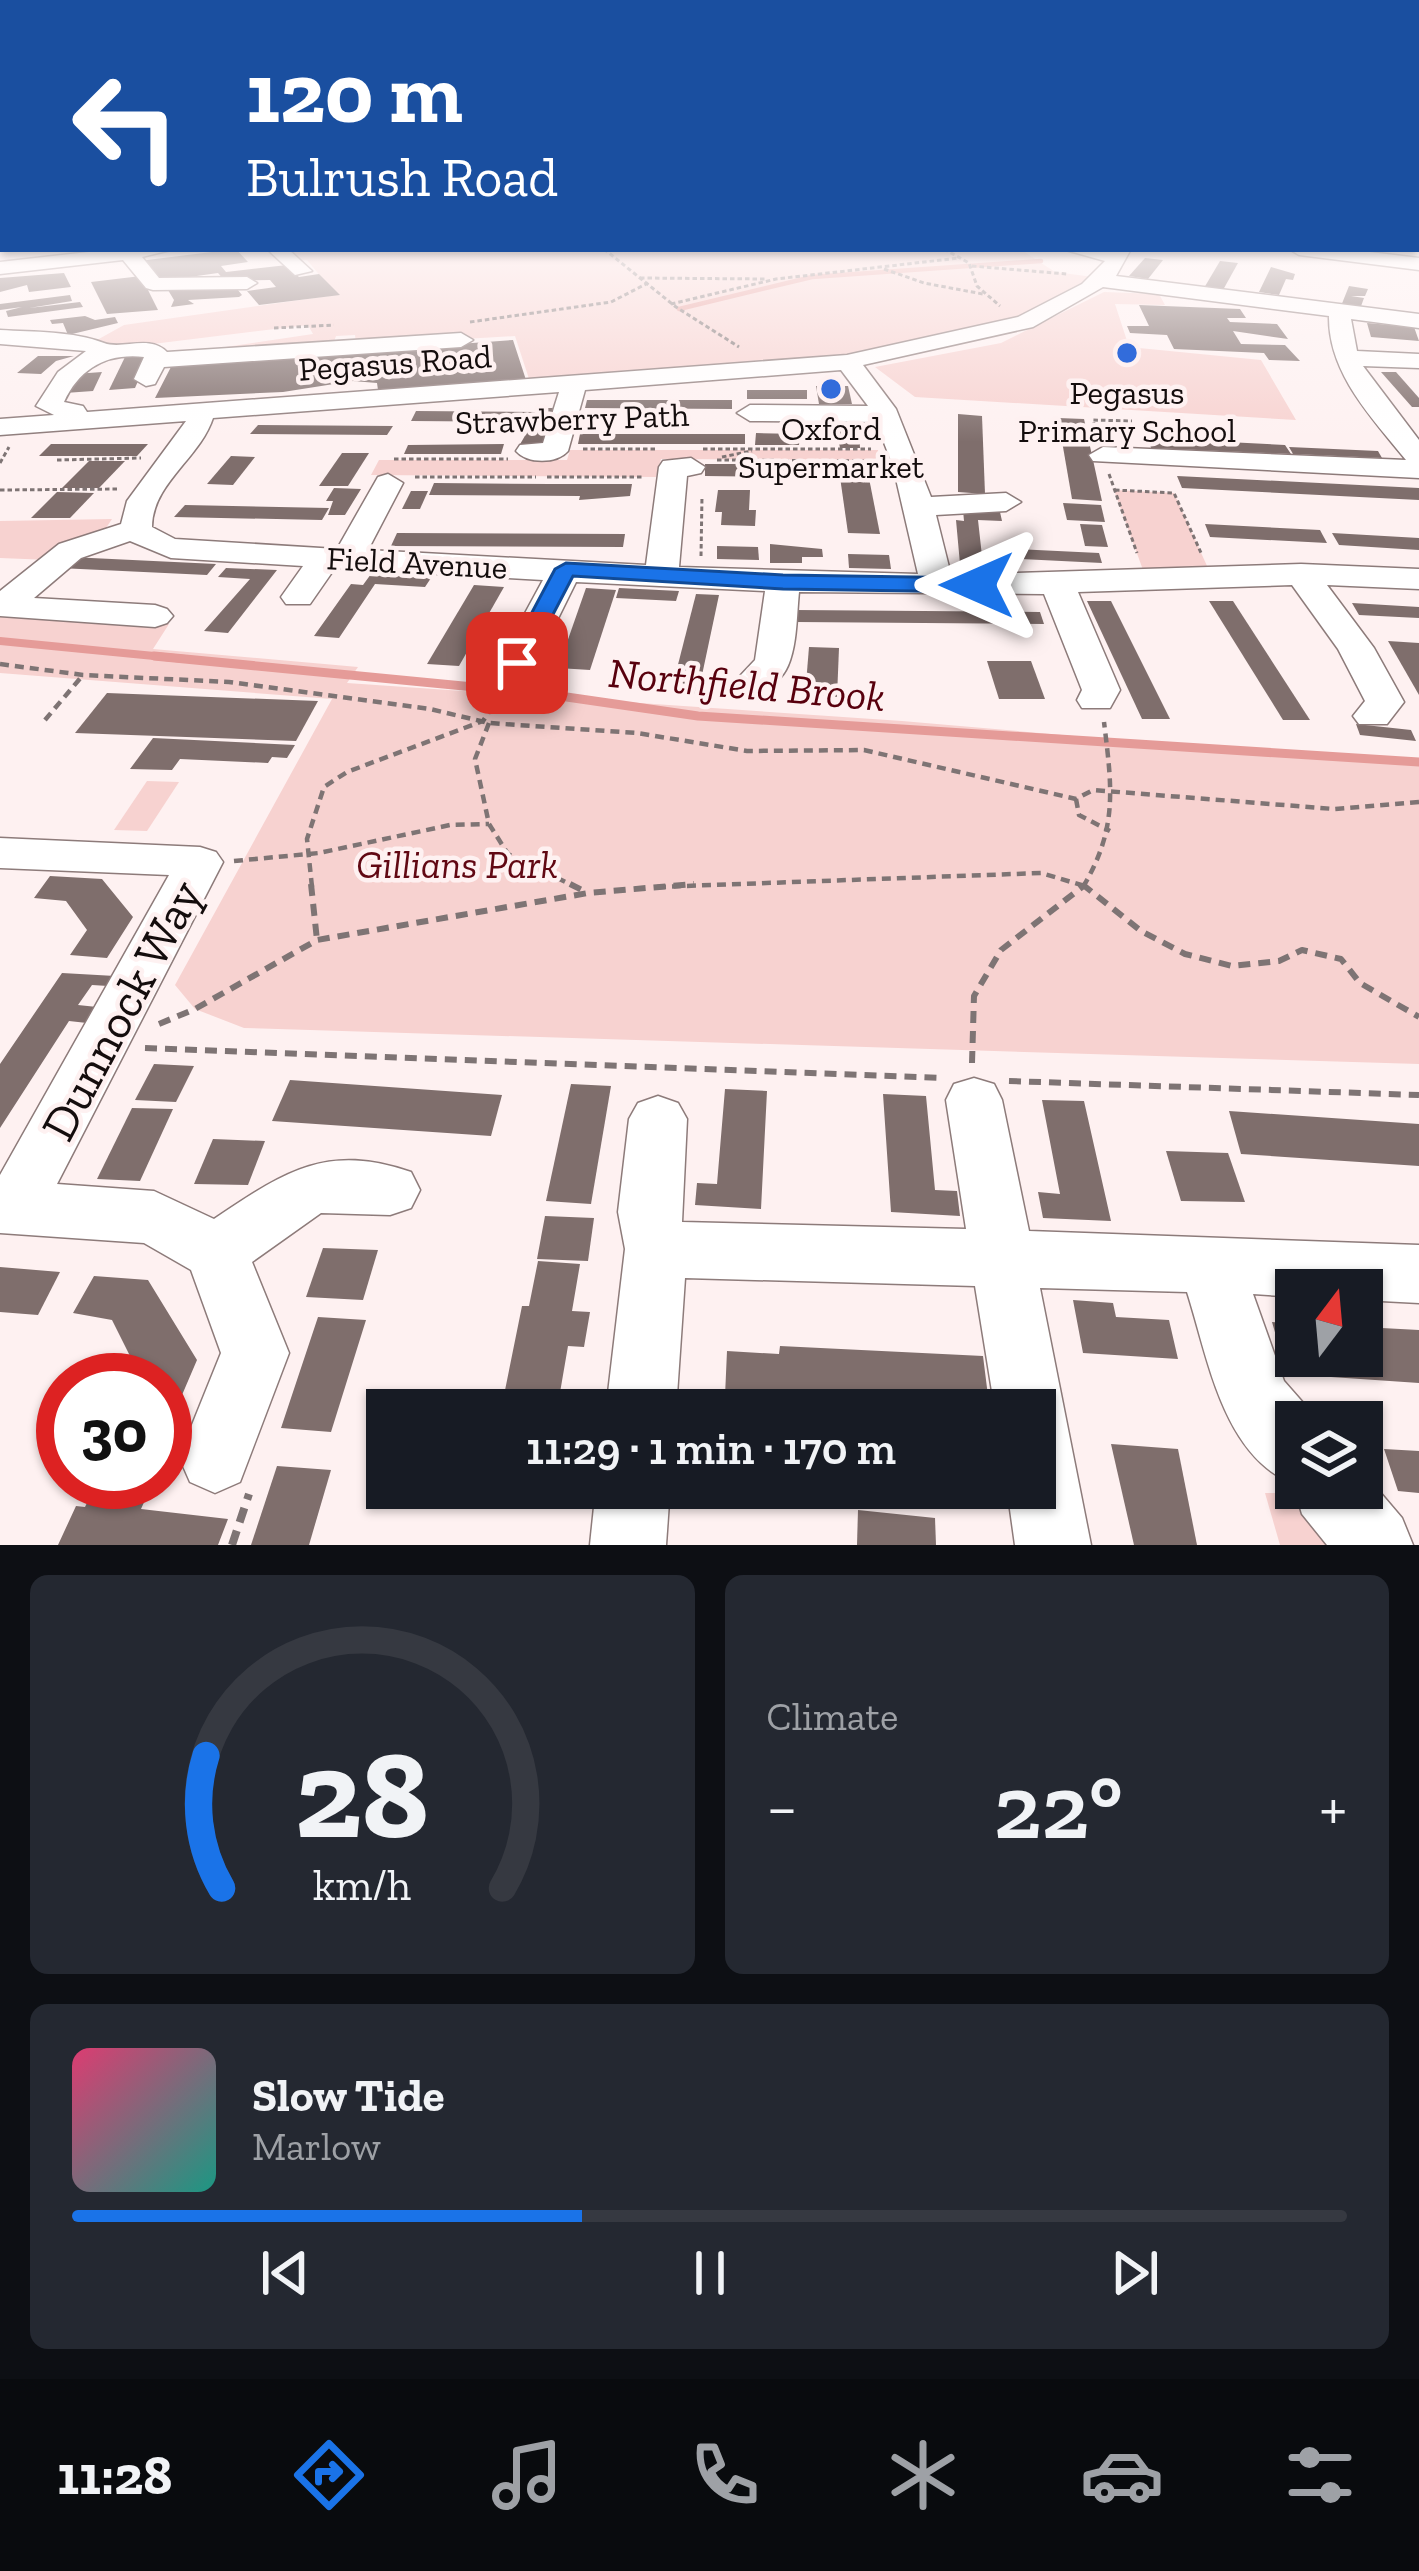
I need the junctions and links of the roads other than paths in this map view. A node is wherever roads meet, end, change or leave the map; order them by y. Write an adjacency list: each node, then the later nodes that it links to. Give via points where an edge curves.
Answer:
1 (1067, 298): 11 (street, Pegasus Road, via 1025,322)
2 (1281, 298): 3 (street)
3 (1340, 311): 4 (street, via 1379,307); 8 (street)
4 (1419, 321)
5 (456, 332): 9 (street)
6 (0, 337): 7 (street, via 91,343)
7 (101, 353): 9 (street, via 154,351); 15 (street, via 62,375 49,406)
8 (1348, 358): 10 (street); 16 (street)
9 (155, 360): 15 (street, via 132,407)
10 (1419, 361)
11 (848, 362): 12 (street, Pegasus Road, via 715,385); 14 (street, via 870,382)
12 (573, 386): 18 (street, Pegasus Road, via 333,411); 22 (street, Strawberry Path, via 554,452)
13 (750, 413): 14 (street)
14 (885, 414): 29 (street, via 889,455)
15 (71, 417): 17 (street, Pegasus Road); 18 (street, Pegasus Road)
16 (1405, 424): 23 (street)
17 (3, 429)
18 (190, 436): 19 (street); 30 (street, via 138,507)
19 (136, 437)
20 (1129, 437): 21 (street); 25 (street); 27 (street)
21 (1103, 455)
22 (525, 456)
23 (1419, 458)
24 (699, 466): 33 (street, via 673,466)
25 (1419, 469)
26 (386, 480): 31 (street)
27 (1148, 492)
28 (1006, 502): 29 (street)
29 (918, 507): 37 (street)
30 (136, 529): 31 (street, Field Avenue, via 171,548); 40 (street, via 70,551)
31 (336, 558): 32 (street, Field Avenue); 39 (street)
32 (566, 569): 33 (street, Field Avenue); 42 (street)
33 (662, 574): 36 (street, Field Avenue)
34 (1300, 574): 35 (street, Field Avenue); 38 (street, Field Avenue); 45 (street, via 1385,702)
35 (1419, 579)
36 (783, 582): 37 (street, Field Avenue); 43 (street, via 772,664)
37 (937, 585): 38 (street, Field Avenue)
38 (1058, 586): 44 (street, via 1102,690)
39 (298, 597)
40 (3, 606): 41 (street)
41 (155, 616)
42 (513, 671)
43 (758, 677)
44 (1100, 710)
45 (1373, 716)
46 (0, 853): 50 (street, Dunnock Way, via 200,862 104,1047)
47 (972, 1090): 53 (street)
48 (658, 1119): 51 (street, via 649,1212)
49 (390, 1190): 52 (street, via 311,1187)
50 (7, 1207): 52 (street, via 154,1217)
51 (656, 1249): 53 (street); 56 (street)
52 (216, 1252): 59 (street, via 255,1353)
53 (1005, 1261): 54 (street); 57 (street)
54 (1210, 1264): 55 (street); 58 (street, via 1257,1402)
55 (1419, 1274)
56 (643, 1389)
57 (1026, 1389)
58 (1275, 1424)
59 (215, 1457)
60 (631, 1509): 63 (street)
61 (1047, 1509): 64 (street)
62 (1345, 1509): 65 (street)
63 (628, 1545)
64 (1053, 1545)
65 (1375, 1545)

